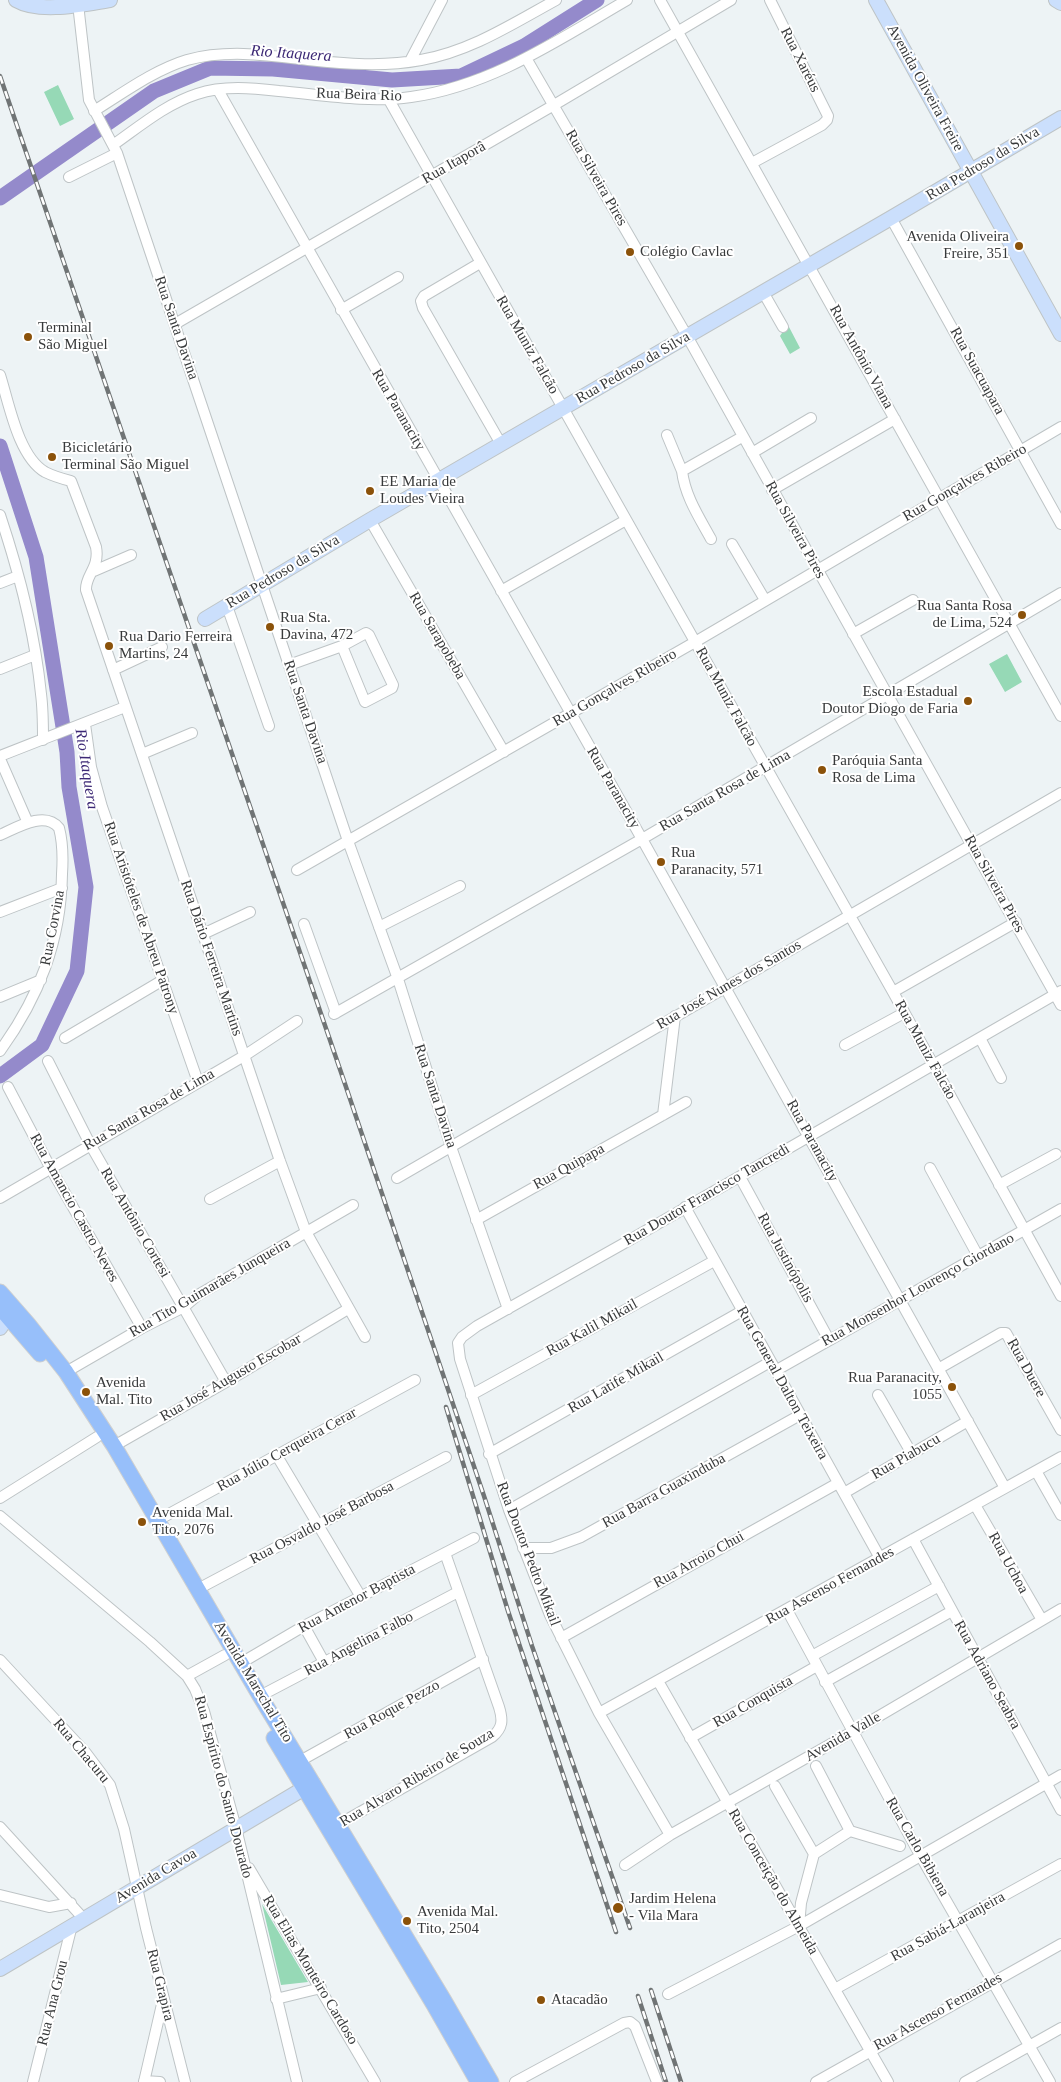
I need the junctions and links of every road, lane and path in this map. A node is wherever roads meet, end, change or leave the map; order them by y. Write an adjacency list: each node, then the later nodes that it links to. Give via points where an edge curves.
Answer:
1 (16, 0): 12 (street, via 34,6)
2 (110, 0): 12 (street)
3 (442, 0): 15 (street)
4 (556, 0): 15 (street, via 480,42)
5 (627, 0): 14 (street, Rua Beira Rio)
6 (660, 0): 13 (street, Rua Antônio Viana)
7 (731, 0): 13 (street, Rua Itaporâ)
8 (770, 0): 22 (street, Rua Xaréus, via 825,108 827,120)
9 (876, 0): 23 (street, Avenida Oliveira Freire)
10 (1056, 0): 11 (street)
11 (1061, 3)
12 (78, 4): 19 (street, Rua Santa Davina, via 86,84)
13 (678, 32): 18 (street, Rua Itaporâ); 22 (street, Rua Antônio Viana)
14 (526, 58): 17 (street, Rua Beira Rio, via 455,88); 18 (street, Rua Silveira Pires)
15 (410, 62): 19 (street, via 360,64 236,53 198,58 164,70)
16 (218, 90): 17 (street, Rua Beira Rio, via 258,89); 21 (street, Rua Beira Rio, via 198,94 168,107); 27 (street, Rua Paranacity)
17 (389, 100): 24 (street, Rua Muniz Falcão)
18 (554, 105): 24 (street, Rua Itaporâ); 36 (street, Rua Silveira Pires)
19 (96, 114): 21 (street, Rua Santa Davina)
20 (1061, 118): 23 (street, Rua Pedroso da Silva)
21 (113, 145): 25 (street, Rua Beira Rio); 33 (street, Rua Santa Davina)
22 (752, 163): 29 (street, Rua Antônio Viana)
23 (971, 171): 26 (street, Rua Pedroso da Silva); 35 (street, Avenida Oliveira Freire)
24 (431, 176): 27 (street, Rua Itaporâ); 28 (street, Rua Muniz Falcão)
25 (69, 177)
26 (891, 218): 29 (street, Rua Pedroso da Silva); 45 (street, Rua Suacuapara)
27 (307, 248): 32 (street, Rua Paranacity); 33 (street, Rua Itaporâ)
28 (480, 263): 38 (street, Rua Muniz Falcão); 44 (street, via 424,296 421,301)
29 (810, 264): 31 (street, Rua Pedroso da Silva); 40 (street, Rua Antônio Viana)
30 (398, 277): 32 (street)
31 (763, 292): 34 (street); 36 (street, Rua Pedroso da Silva)
32 (342, 310): 48 (street, Rua Paranacity)
33 (175, 324): 62 (street, Rua Santa Davina)
34 (783, 326)
35 (1061, 334)
36 (687, 336): 38 (street, Rua Pedroso da Silva); 43 (street, Rua Silveira Pires)
37 (0, 375): 59 (street, Rua Dário Ferreira Martins, via 29,457 46,473 71,481 96,547 98,558)
38 (563, 408): 44 (street, Rua Pedroso da Silva); 53 (street, Rua Muniz Falcão)
39 (811, 418): 46 (street)
40 (895, 419): 49 (street); 50 (street, Rua Antônio Viana)
41 (1061, 427): 45 (street, Rua Gonçalves Ribeiro)
42 (667, 435): 47 (street)
43 (742, 437): 46 (street, Rua Silveira Pires); 47 (street)
44 (501, 444): 48 (street, Rua Pedroso da Silva)
45 (1021, 450): 50 (street, Rua Gonçalves Ribeiro); 54 (street, Rua Suacuapara)
46 (752, 453): 49 (street, Rua Silveira Pires)
47 (682, 471): 55 (street, via 684,486)
48 (438, 480): 52 (street, Rua Pedroso da Silva); 63 (street, Rua Paranacity)
49 (772, 490): 58 (street, Rua Silveira Pires)
50 (940, 498): 58 (street, Rua Gonçalves Ribeiro); 69 (street, Rua Antônio Viana)
51 (0, 515): 60 (street)
52 (370, 520): 62 (street, Rua Pedroso da Silva); 86 (street, Rua Sarapobeba)
53 (626, 520): 63 (street); 71 (street, Rua Muniz Falcão)
54 (1061, 524)
55 (711, 539)
56 (732, 544): 65 (street)
57 (131, 555): 59 (street)
58 (817, 570): 65 (street, Rua Gonçalves Ribeiro); 70 (street, Rua Silveira Pires)
59 (94, 571): 77 (street, Rua Dário Ferreira Martins, via 86,590)
60 (18, 576): 61 (street); 74 (street)
61 (0, 583)
62 (262, 584): 67 (street, Rua Pedroso da Silva); 75 (street, Rua Santa Davina)
63 (501, 591): 80 (street, Rua Paranacity)
64 (1061, 593): 69 (street, Rua Santa Rosa de Lima)
65 (765, 600): 71 (street, Rua Gonçalves Ribeiro)
66 (913, 600): 70 (street)
67 (227, 606): 68 (street, Rua Pedroso da Silva); 83 (street)
68 (205, 619)
69 (1010, 623): 78 (street, Rua Santa Rosa de Lima); 81 (street, Rua Antônio Viana)
70 (853, 634): 78 (street, Rua Silveira Pires)
71 (695, 642): 80 (street, Rua Gonçalves Ribeiro); 89 (street, Rua Muniz Falcão)
72 (342, 646): 72 (street, via 364,633 369,635 392,688 367,702 364,700); 75 (street)
73 (162, 647): 77 (street)
74 (35, 654): 76 (street); 85 (street)
75 (289, 665): 94 (street, Rua Santa Davina)
76 (0, 669)
77 (112, 670): 79 (street, Rua Dário Ferreira Martins)
78 (887, 694): 89 (street, Rua Santa Rosa de Lima); 95 (street, Rua Silveira Pires)
79 (125, 707): 82 (street); 87 (street, Rua Dário Ferreira Martins)
80 (570, 713): 86 (street, Rua Gonçalves Ribeiro); 93 (street, Rua Paranacity)
81 (1061, 716)
82 (82, 726): 85 (street); 108 (street, Rua Aristóteles de Abreu Patrony, via 102,807)
83 (269, 726)
84 (192, 733): 87 (street)
85 (47, 739): 88 (street)
86 (504, 752): 94 (street, Rua Gonçalves Ribeiro)
87 (142, 754): 105 (street, Rua Dário Ferreira Martins)
88 (0, 758): 91 (street)
89 (766, 767): 93 (street, Rua Santa Rosa de Lima); 101 (street, Rua Muniz Falcão)
90 (1061, 793): 95 (street, Rua José Nunes dos Santos)
91 (28, 823): 92 (street); 98 (street, Rua Corvina, via 52,822 59,828 63,857)
92 (0, 835)
93 (642, 839): 106 (street, Rua Santa Rosa de Lima); 109 (street, Rua Paranacity)
94 (348, 841): 96 (street, Rua Gonçalves Ribeiro); 104 (street, Rua Santa Davina)
95 (972, 844): 101 (street, Rua José Nunes dos Santos); 102 (street, Rua Silveira Pires)
96 (296, 870)
97 (460, 886): 104 (street)
98 (62, 888): 99 (street); 107 (street, Rua Corvina, via 54,937)
99 (0, 912)
100 (250, 912): 105 (street)
101 (849, 916): 109 (street, Rua José Nunes dos Santos); 110 (street, Rua Muniz Falcão)
102 (1016, 922): 110 (street); 111 (street, Rua Silveira Pires)
103 (304, 924): 106 (street, Rua Santa Rosa de Lima, via 335,1014)
104 (380, 927): 106 (street, Rua Santa Davina)
105 (203, 934): 121 (street, Rua Dário Ferreira Martins)
106 (398, 979): 131 (street, Rua Santa Davina)
107 (41, 980): 112 (street); 120 (street, Rua Corvina, via 28,1009)
108 (163, 980): 117 (street); 125 (street, Rua Aristóteles de Abreu Patrony)
109 (726, 987): 115 (street, Rua José Nunes dos Santos); 129 (street, Rua Paranacity)
110 (892, 992): 114 (street, Rua Muniz Falcão)
111 (1058, 993): 113 (street, Rua Silveira Pires); 118 (street, Rua Doutor Francisco Tancredi)
112 (0, 997)
113 (1061, 1005)
114 (904, 1013): 119 (street); 123 (street, Rua Muniz Falcão)
115 (674, 1016): 128 (street); 131 (street, Rua José Nunes dos Santos)
116 (297, 1021): 121 (street, Rua Santa Rosa de Lima)
117 (65, 1038)
118 (980, 1038): 123 (street, Rua Doutor Francisco Tancredi); 124 (street)
119 (845, 1045)
120 (0, 1051)
121 (244, 1056): 125 (street, Rua Santa Rosa de Lima); 133 (street, Rua Dário Ferreira Martins)
122 (48, 1061): 130 (street, Rua Antônio Cortesi)
123 (933, 1066): 129 (street, Rua Doutor Francisco Tancredi); 138 (street, Rua Muniz Falcão)
124 (1001, 1078)
125 (198, 1082): 130 (street, Rua Santa Rosa de Lima)
126 (8, 1087): 134 (street, Rua Amancio Castro Neves)
127 (686, 1102): 128 (street, Rua Quipapa)
128 (663, 1115): 144 (street, Rua Quipapa)
129 (809, 1136): 136 (street, Rua Doutor Francisco Tancredi); 151 (street, Rua Paranacity)
130 (90, 1144): 134 (street, Rua Santa Rosa de Lima); 152 (street, Rua Antônio Cortesi)
131 (451, 1146): 137 (street, Rua José Nunes dos Santos); 144 (street, Rua Santa Davina)
132 (1056, 1154): 138 (street)
133 (280, 1161): 140 (street); 146 (street, Rua Dário Ferreira Martins)
134 (50, 1167): 139 (street, Rua Santa Rosa de Lima); 157 (street, Rua Amancio Castro Neves)
135 (930, 1168): 147 (street)
136 (740, 1177): 142 (street, Rua Doutor Francisco Tancredi); 159 (street, Rua Justinópolis)
137 (397, 1178)
138 (999, 1185): 145 (street, Rua Muniz Falcão)
139 (1, 1195)
140 (210, 1199)
141 (353, 1205): 146 (street, Rua Tito Guimarães Junqueira)
142 (685, 1207): 148 (street, Rua General Dalton Teixeira); 154 (street, Rua Doutor Francisco Tancredi)
143 (1061, 1209): 145 (street, Rua Monsenhor Lourenço Giordano)
144 (476, 1220): 154 (street, Rua Santa Davina)
145 (1024, 1230): 147 (street, Rua Monsenhor Lourenço Giordano); 150 (street, Rua Muniz Falcão)
146 (306, 1232): 152 (street, Rua Tito Guimarães Junqueira, via 198,1295); 153 (street, Rua Dário Ferreira Martins)
147 (978, 1256): 151 (street, Rua Monsenhor Lourenço Giordano)
148 (714, 1261): 155 (street, Rua General Dalton Teixeira); 165 (street, Rua Kalil Mikail)
149 (0, 1292): 162 (main road, Avenida Marechal Tito)
150 (1061, 1296)
151 (901, 1301): 159 (street, Rua Monsenhor Lourenço Giordano); 161 (street, Rua Paranacity)
152 (184, 1307): 157 (street, Rua Tito Guimarães Junqueira); 164 (street, Rua Antônio Cortesi)
153 (348, 1309): 158 (street, Rua Dário Ferreira Martins); 164 (street, Rua José Augusto Escobar)
154 (508, 1309): 165 (street, Rua Doutor Pedro Mikail, via 468,1332 458,1343)
155 (742, 1311): 160 (street, Rua General Dalton Teixeira); 172 (street, Rua Latife Mikail)
156 (3, 1317): 170 (main road, Avenida Marechal Tito, via 57,1375)
157 (142, 1328): 162 (street, Rua Tito Guimarães Junqueira)
158 (365, 1337)
159 (829, 1340): 160 (street, Rua Monsenhor Lourenço Giordano)
160 (773, 1366): 167 (street, Rua General Dalton Teixeira); 183 (street, Rua Monsenhor Lourenço Giordano)
161 (938, 1369): 168 (street, Rua Paranacity); 169 (street, Rua Duere, via 1007,1333)
162 (66, 1372): 171 (main road, Avenida Marechal Tito)
163 (416, 1380): 174 (street, Rua Júlio Cerqueira Cerar)
164 (226, 1382): 171 (street, Rua José Augusto Escobar)
165 (470, 1395): 172 (street, Rua Doutor Pedro Mikail)
166 (878, 1395): 173 (street)
167 (800, 1414): 178 (street, Rua General Dalton Teixeira); 190 (street, Rua Barra Guaxinduba, via 581,1538 551,1548)
168 (968, 1421): 173 (street, Rua Piabucu); 179 (street, Rua Paranacity)
169 (1061, 1430)
170 (97, 1437): 181 (street); 203 (main road, Avenida Marechal Tito)
171 (114, 1446): 186 (main road, Avenida Marechal Tito)
172 (489, 1454): 183 (street, Rua Doutor Pedro Mikail)
173 (912, 1454): 180 (street, Rua Piabucu)
174 (277, 1456): 186 (street, Rua Júlio Cerqueira Cerar); 187 (street)
175 (446, 1457): 187 (street, Rua Osvaldo José Barbosa)
176 (1061, 1457): 177 (street, Rua Ascenso Fernandes)
177 (1036, 1471): 179 (street, Rua Ascenso Fernandes); 184 (street)
178 (838, 1483): 180 (street, Rua General Dalton Teixeira); 202 (street, Rua Arroio Chui)
179 (1005, 1488): 182 (street, Rua Ascenso Fernandes)
180 (844, 1493): 192 (street, Rua General Dalton Teixeira)
181 (0, 1498)
182 (975, 1505): 189 (street, Rua Ascenso Fernandes); 200 (street, Rua Uchoa)
183 (509, 1510): 190 (street, Rua Doutor Pedro Mikail)
184 (1061, 1515)
185 (0, 1516): 210 (street, Rua Espírito do Santo Dourado)
186 (158, 1520): 194 (main road, Avenida Marechal Tito)
187 (319, 1526): 194 (street, Rua Osvaldo José Barbosa); 196 (street)
188 (474, 1538): 191 (street, Rua Antenor Baptista)
189 (913, 1539): 192 (street, Rua Ascenso Fernandes); 193 (street, Rua Adriano Seabra)
190 (523, 1548): 202 (street, Rua Doutor Pedro Mikail)
191 (445, 1553): 195 (street, Rua Alvaro Ribeiro de Souza); 196 (street, Rua Antenor Baptista)
192 (880, 1558): 198 (street, Rua Ascenso Fernandes)
193 (939, 1586): 199 (street, Rua Adriano Seabra); 207 (street, Rua Conquista)
194 (198, 1589): 209 (main road, Avenida Marechal Tito)
195 (458, 1592): 205 (street, Rua Alvaro Ribeiro de Souza); 208 (street, Rua Angelina Falbo)
196 (361, 1597): 201 (street, Rua Antenor Baptista)
197 (1061, 1609): 200 (street, Avenida Valle)
198 (787, 1610): 207 (street, Rua Carlo Bibiena); 211 (street, Rua Ascenso Fernandes)
199 (952, 1611): 204 (street, Rua Adriano Seabra); 212 (street)
200 (1042, 1620): 204 (street, Avenida Valle)
201 (304, 1626): 208 (street); 209 (street, Rua Antenor Baptista)
202 (561, 1638): 214 (street, Rua Doutor Pedro Mikail)
203 (225, 1655): 210 (street); 221 (main road, Avenida Marechal Tito)
204 (978, 1658): 215 (street, Avenida Valle); 220 (street, Rua Adriano Seabra)
205 (483, 1659): 217 (street, Rua Roque Pezzo); 227 (street, Rua Alvaro Ribeiro de Souza, via 502,1717 497,1733)
206 (0, 1660): 236 (street, Rua Chacuru, via 86,1753 110,1785 124,1829)
207 (814, 1661): 212 (street, Rua Carlo Bibiena); 216 (street, Rua Conquista)
208 (324, 1662): 213 (street, Rua Angelina Falbo)
209 (241, 1663): 213 (main road, Avenida Marechal Tito)
210 (187, 1676): 226 (street, Rua Espírito do Santo Dourado, via 204,1711)
211 (658, 1681): 214 (street, Rua Ascenso Fernandes); 216 (street, Rua Conceição do Almeida)
212 (825, 1682): 215 (street, Rua Carlo Bibiena)
213 (260, 1696): 217 (main road, Avenida Marechal Tito)
214 (599, 1714): 229 (street, Rua Doutor Pedro Mikail)
215 (852, 1732): 223 (street, Avenida Valle); 232 (street, Rua Carlo Bibiena)
216 (690, 1738): 223 (street, Rua Conceição do Almeida)
217 (300, 1761): 221 (main road, Avenida Marechal Tito)
218 (816, 1766): 228 (street)
219 (1061, 1775): 220 (street)
220 (1047, 1783): 224 (street, Rua Adriano Seabra); 232 (street)
221 (309, 1786): 226 (street, Avenida Cavoa); 227 (main road, Avenida Marechal Tito)
222 (775, 1786): 231 (street)
223 (727, 1802): 229 (street, Avenida Valle); 241 (street, Rua Conceição do Almeida)
224 (1061, 1810)
225 (0, 1827): 238 (street)
226 (236, 1828): 233 (street, Rua Espírito do Santo Dourado); 236 (street, Avenida Cavoa)
227 (334, 1828): 260 (main road, Avenida Marechal Tito); 261 (main road, Avenida Marechal Tito)
228 (850, 1831): 230 (street); 231 (street)
229 (670, 1835): 235 (street, Avenida Valle)
230 (900, 1846)
231 (814, 1854): 241 (street, via 801,1903)
232 (920, 1855): 240 (street, Rua Carlo Bibiena); 241 (street)
233 (244, 1859): 245 (street, Rua Elias Monteiro Cardoso); 249 (street, Rua Espírito do Santo Dourado)
234 (1061, 1864): 240 (street, Rua Sabiá-Laranjeira)
235 (625, 1865)
236 (136, 1888): 239 (street, Avenida Cavoa); 248 (street, Rua Grapira)
237 (0, 1895): 238 (street, via 49,1907)
238 (71, 1903): 239 (street)
239 (78, 1921): 243 (street, Avenida Cavoa); 255 (street, Rua Ana Grou)
240 (960, 1922): 244 (street, Rua Carlo Bibiena); 246 (street, Rua Sabiá-Laranjeira)
241 (799, 1926): 246 (street, Rua Conceição do Almeida); 247 (street)
242 (1061, 1944): 244 (street, Rua Ascenso Fernandes)
243 (0, 1969)
244 (993, 1982): 251 (street, Rua Carlo Bibiena); 252 (street, Rua Ascenso Fernandes)
245 (321, 1988): 249 (street); 259 (street, Rua Elias Monteiro Cardoso)
246 (835, 1988): 252 (street, Rua Conceição do Almeida)
247 (670, 1993)
248 (164, 1998): 253 (street); 257 (street, Rua Grapira)
249 (276, 1999): 258 (street, Rua Espírito do Santo Dourado)
250 (1061, 2028): 251 (street)
251 (1030, 2045): 265 (street); 266 (street, Rua Carlo Bibiena)
252 (870, 2050): 263 (street, Rua Ascenso Fernandes); 264 (street, Rua Conceição do Almeida)
253 (144, 2081): 256 (street)
254 (655, 2081): 262 (street, via 635,2026 630,2022)
255 (34, 2082)
256 (160, 2082)
257 (185, 2082)
258 (297, 2082)
259 (376, 2082)
260 (478, 2082)
261 (491, 2082)
262 (515, 2082)
263 (816, 2082)
264 (888, 2082)
265 (965, 2082)
266 (1050, 2082)

